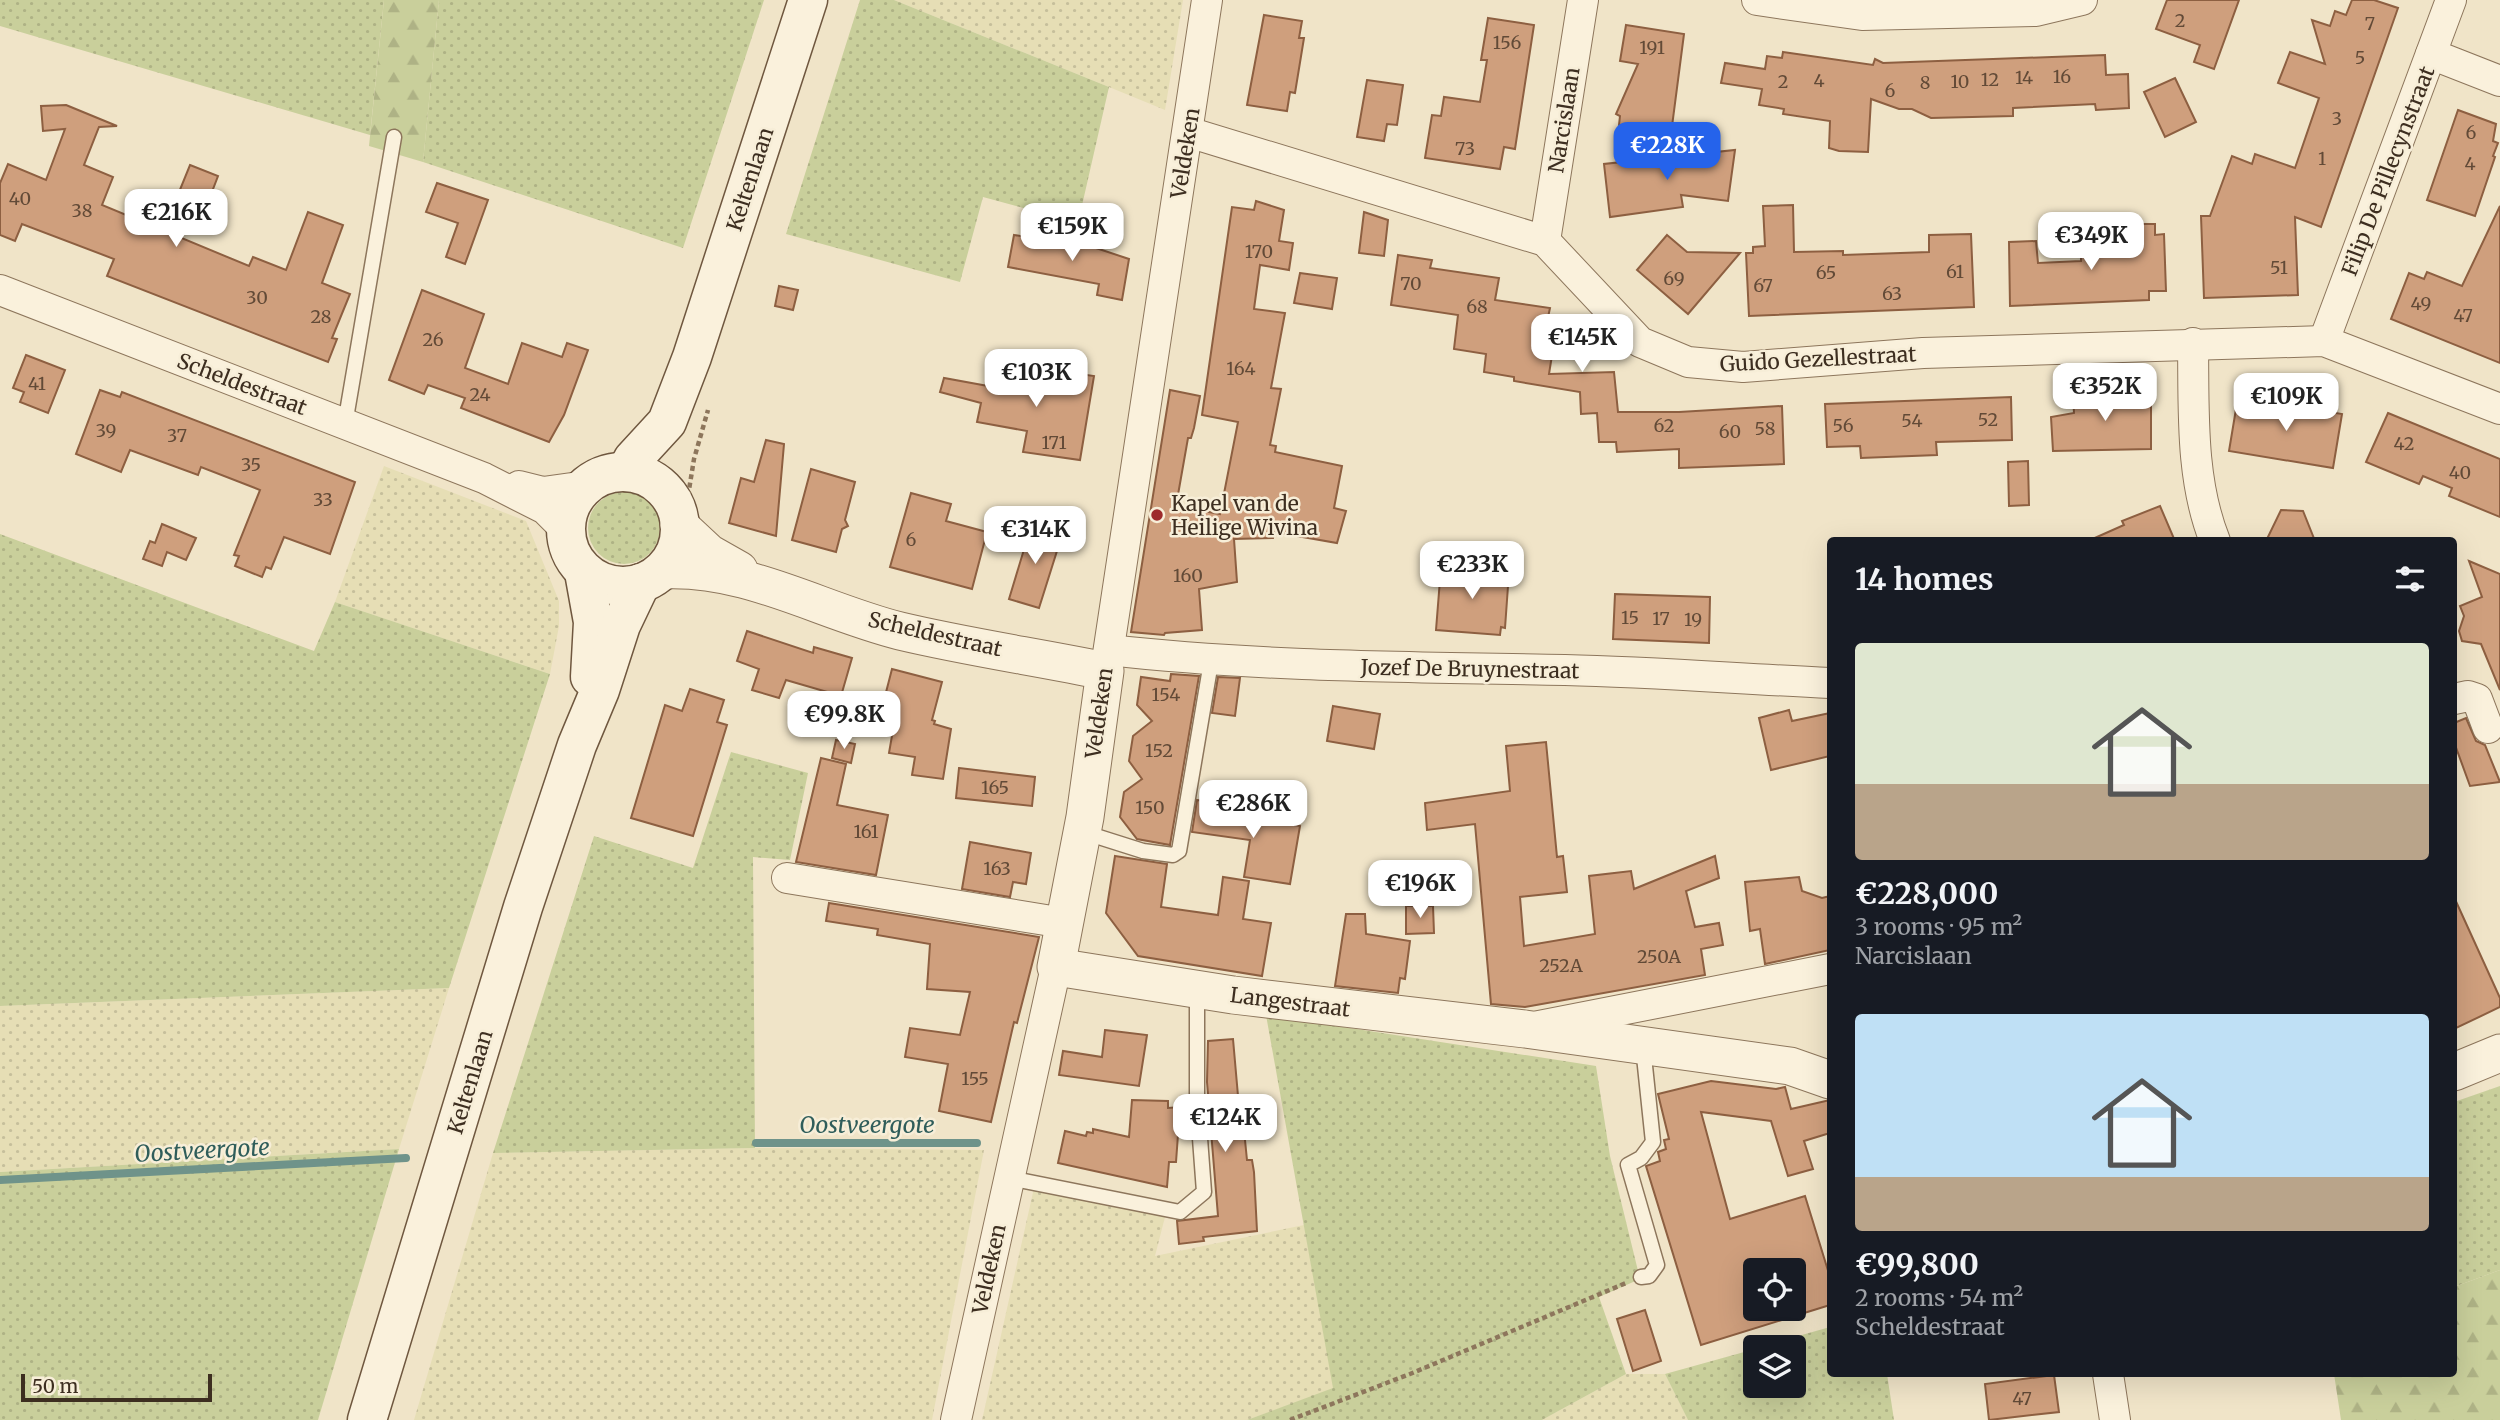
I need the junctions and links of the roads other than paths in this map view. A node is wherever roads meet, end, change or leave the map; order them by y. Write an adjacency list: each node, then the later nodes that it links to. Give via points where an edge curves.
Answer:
1 (808, 0): 16 (main road, Keltenlaan)
2 (1207, 0): 10 (street, Veldeken)
3 (1583, 0): 12 (street, Narcislaan)
4 (1757, 0): 7 (street)
5 (2082, 0): 7 (street, via 2036,11)
6 (2451, 0): 8 (street, Filip De Pillecynstraat)
7 (1863, 8)
8 (2431, 54): 9 (street); 14 (street, Filip De Pillecynstraat)
9 (2500, 81)
10 (1188, 132): 12 (street, Guido Gezellestraat); 28 (street, Veldeken)
11 (394, 137): 18 (lane)
12 (1545, 241): 15 (street, Guido Gezellestraat, via 1640,342 1688,362 1743,367 1923,353)
13 (0, 289): 18 (street, Scheldestraat)
14 (2324, 341): 15 (street, Guido Gezellestraat); 17 (street, Guido Gezellestraat)
15 (2193, 343): 24 (street, via 2194,447)
16 (692, 357): 19 (main road, Keltenlaan, via 667,422); 22 (main road, Keltenlaan, via 672,468)
17 (2500, 409)
18 (345, 424): 20 (street, Scheldestraat)
19 (629, 466): 21 (main road); 22 (main road, via 661,487)
20 (484, 478): 21 (street, Scheldestraat, via 543,492); 23 (street, Scheldestraat, via 545,509)
21 (586, 486): 23 (main road, via 573,502)
22 (681, 513): 26 (main road, Keltenlaan, via 677,546); 27 (street, Scheldestraat, via 709,553)
23 (566, 530): 25 (main road, Keltenlaan, via 575,562)
24 (2213, 537)
25 (584, 572): 26 (main road, via 614,586); 33 (main road, Keltenlaan, via 594,643)
26 (652, 577): 27 (street, Scheldestraat, via 715,571); 33 (main road, Keltenlaan, via 621,625)
27 (768, 585): 28 (street, Scheldestraat, via 898,630)
28 (1107, 660): 29 (street, Jozef De Bruynestraat); 34 (street, Veldeken)
29 (1211, 662): 30 (street, Jozef De Bruynestraat, via 1567,670); 34 (lane, via 1179,851 1173,855 1143,850)
30 (1827, 683)
31 (2457, 698): 32 (street, via 2477,699)
32 (2488, 727)
33 (577, 745): 48 (main road, Keltenlaan)
34 (1082, 832): 36 (street, Veldeken)
35 (788, 878): 36 (street)
36 (1064, 923): 37 (street, Veldeken)
37 (1056, 967): 39 (street, Langestraat); 45 (street, Veldeken)
38 (1827, 971): 40 (street, Langestraat)
39 (1197, 989): 40 (street, Langestraat); 45 (lane, via 1197,1098 1204,1192 1180,1212)
40 (1525, 1029): 41 (street, Langestraat)
41 (1643, 1045): 44 (street, Langestraat, via 1790,1066); 46 (lane, via 1653,1142 1641,1158 1628,1165 1657,1265 1650,1276)
42 (2500, 1053): 43 (street)
43 (2457, 1071)
44 (1827, 1079)
45 (1009, 1178): 49 (street, Veldeken)
46 (1641, 1277)
47 (2108, 1377): 50 (street)
48 (367, 1420)
49 (956, 1420)
50 (2115, 1420)

